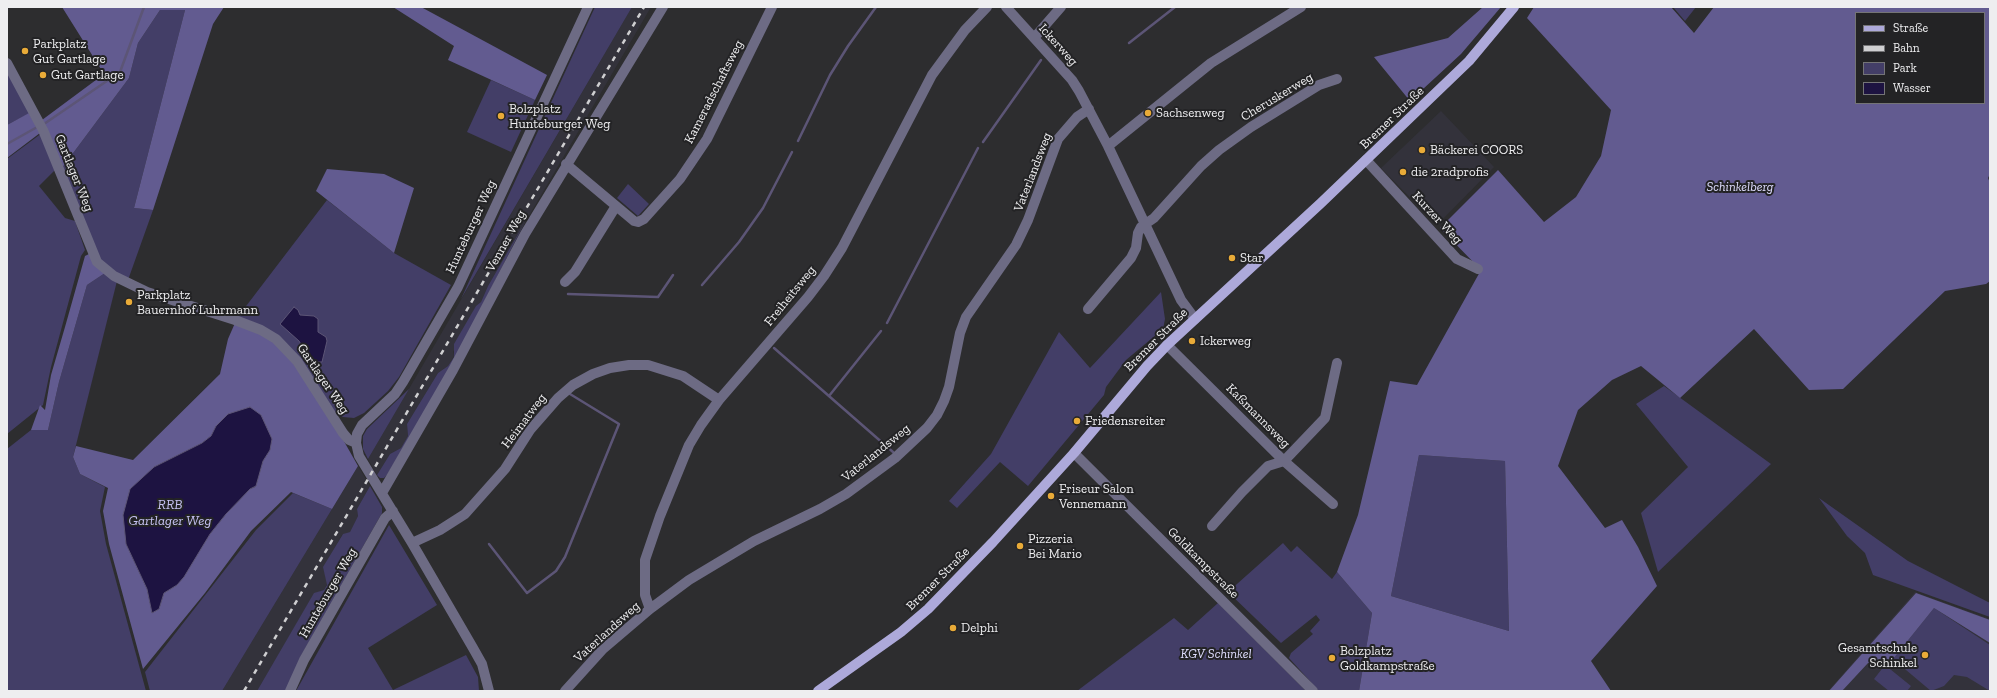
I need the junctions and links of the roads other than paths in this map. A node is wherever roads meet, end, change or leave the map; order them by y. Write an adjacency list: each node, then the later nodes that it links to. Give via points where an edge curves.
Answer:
1 (588, 7): 25 (street, Hunteburger Weg, via 458,287 403,382 395,394 362,425)
2 (663, 7): 15 (street, Venner Weg)
3 (772, 7): 16 (street, Kameradschaftsweg, via 707,139 680,179 644,219 638,222)
4 (987, 7): 24 (street, Freiheitsweg, via 932,75 842,248 824,276)
5 (1006, 7): 9 (street, Ickerweg)
6 (1062, 7): 9 (street)
7 (1300, 7): 13 (street, via 1211,63)
8 (1514, 7): 14 (main road, Bremer Straße, via 1469,60)
9 (1034, 38): 12 (street, Ickerweg, via 1072,80)
10 (7, 63): 25 (street, Gartlager Weg, via 41,126 97,262 114,276 147,292 234,320 261,330 276,339 297,361 343,433)
11 (1338, 78): 17 (street, Cheruskerweg, via 1319,85 1234,138 1202,166 1154,218)
12 (1089, 109): 13 (street, Ickerweg); 33 (street, Vaterlandsweg, via 1077,117 1058,139 1016,245 966,318 960,333 949,387 937,415 927,428 895,458 846,494 718,562 689,580)
13 (1108, 146): 17 (street, Ickerweg)
14 (1366, 160): 18 (street, Kurzer Weg, via 1457,259); 21 (main road, Bremer Straße)
15 (566, 164): 16 (street, Kameradschaftsweg); 28 (street, Venner Weg)
16 (616, 206): 19 (street, via 575,272)
17 (1145, 224): 20 (street, via 1138,233 1136,248 1131,258); 21 (street, Ickerweg, via 1181,300)
18 (1478, 269)
19 (566, 282)
20 (1088, 309)
21 (1195, 319): 22 (main road, Bremer Straße)
22 (1167, 345): 26 (main road, Bremer Straße); 27 (street, Kaßmannsweg)
23 (1337, 363): 27 (street, via 1325,418)
24 (719, 400): 32 (street, Heimatweg, via 683,376 648,365 610,368 593,374 573,385 558,398 530,430 505,469 465,514 440,530); 33 (street, Freiheitsweg, via 689,446 676,473 650,544 646,560 645,589)
25 (356, 443): 28 (street, Gartlager Weg, via 359,456)
26 (1074, 453): 37 (main road, Bremer Straße, via 928,609 901,632); 38 (street, Goldkampstraße)
27 (1284, 461): 29 (street, Kaßmannsweg); 31 (street, via 1268,466)
28 (382, 493): 30 (street, Gartlager Weg)
29 (1333, 504)
30 (393, 511): 32 (street, Gartlager Weg); 34 (street, Hunteburger Weg, via 386,518 308,653)
31 (1212, 526)
32 (412, 543): 35 (street, Gartlager Weg, via 482,664)
33 (650, 610): 36 (street, Vaterlandsweg, via 603,649)
34 (290, 691)
35 (489, 691)
36 (564, 691)
37 (818, 691)
38 (1313, 691)

